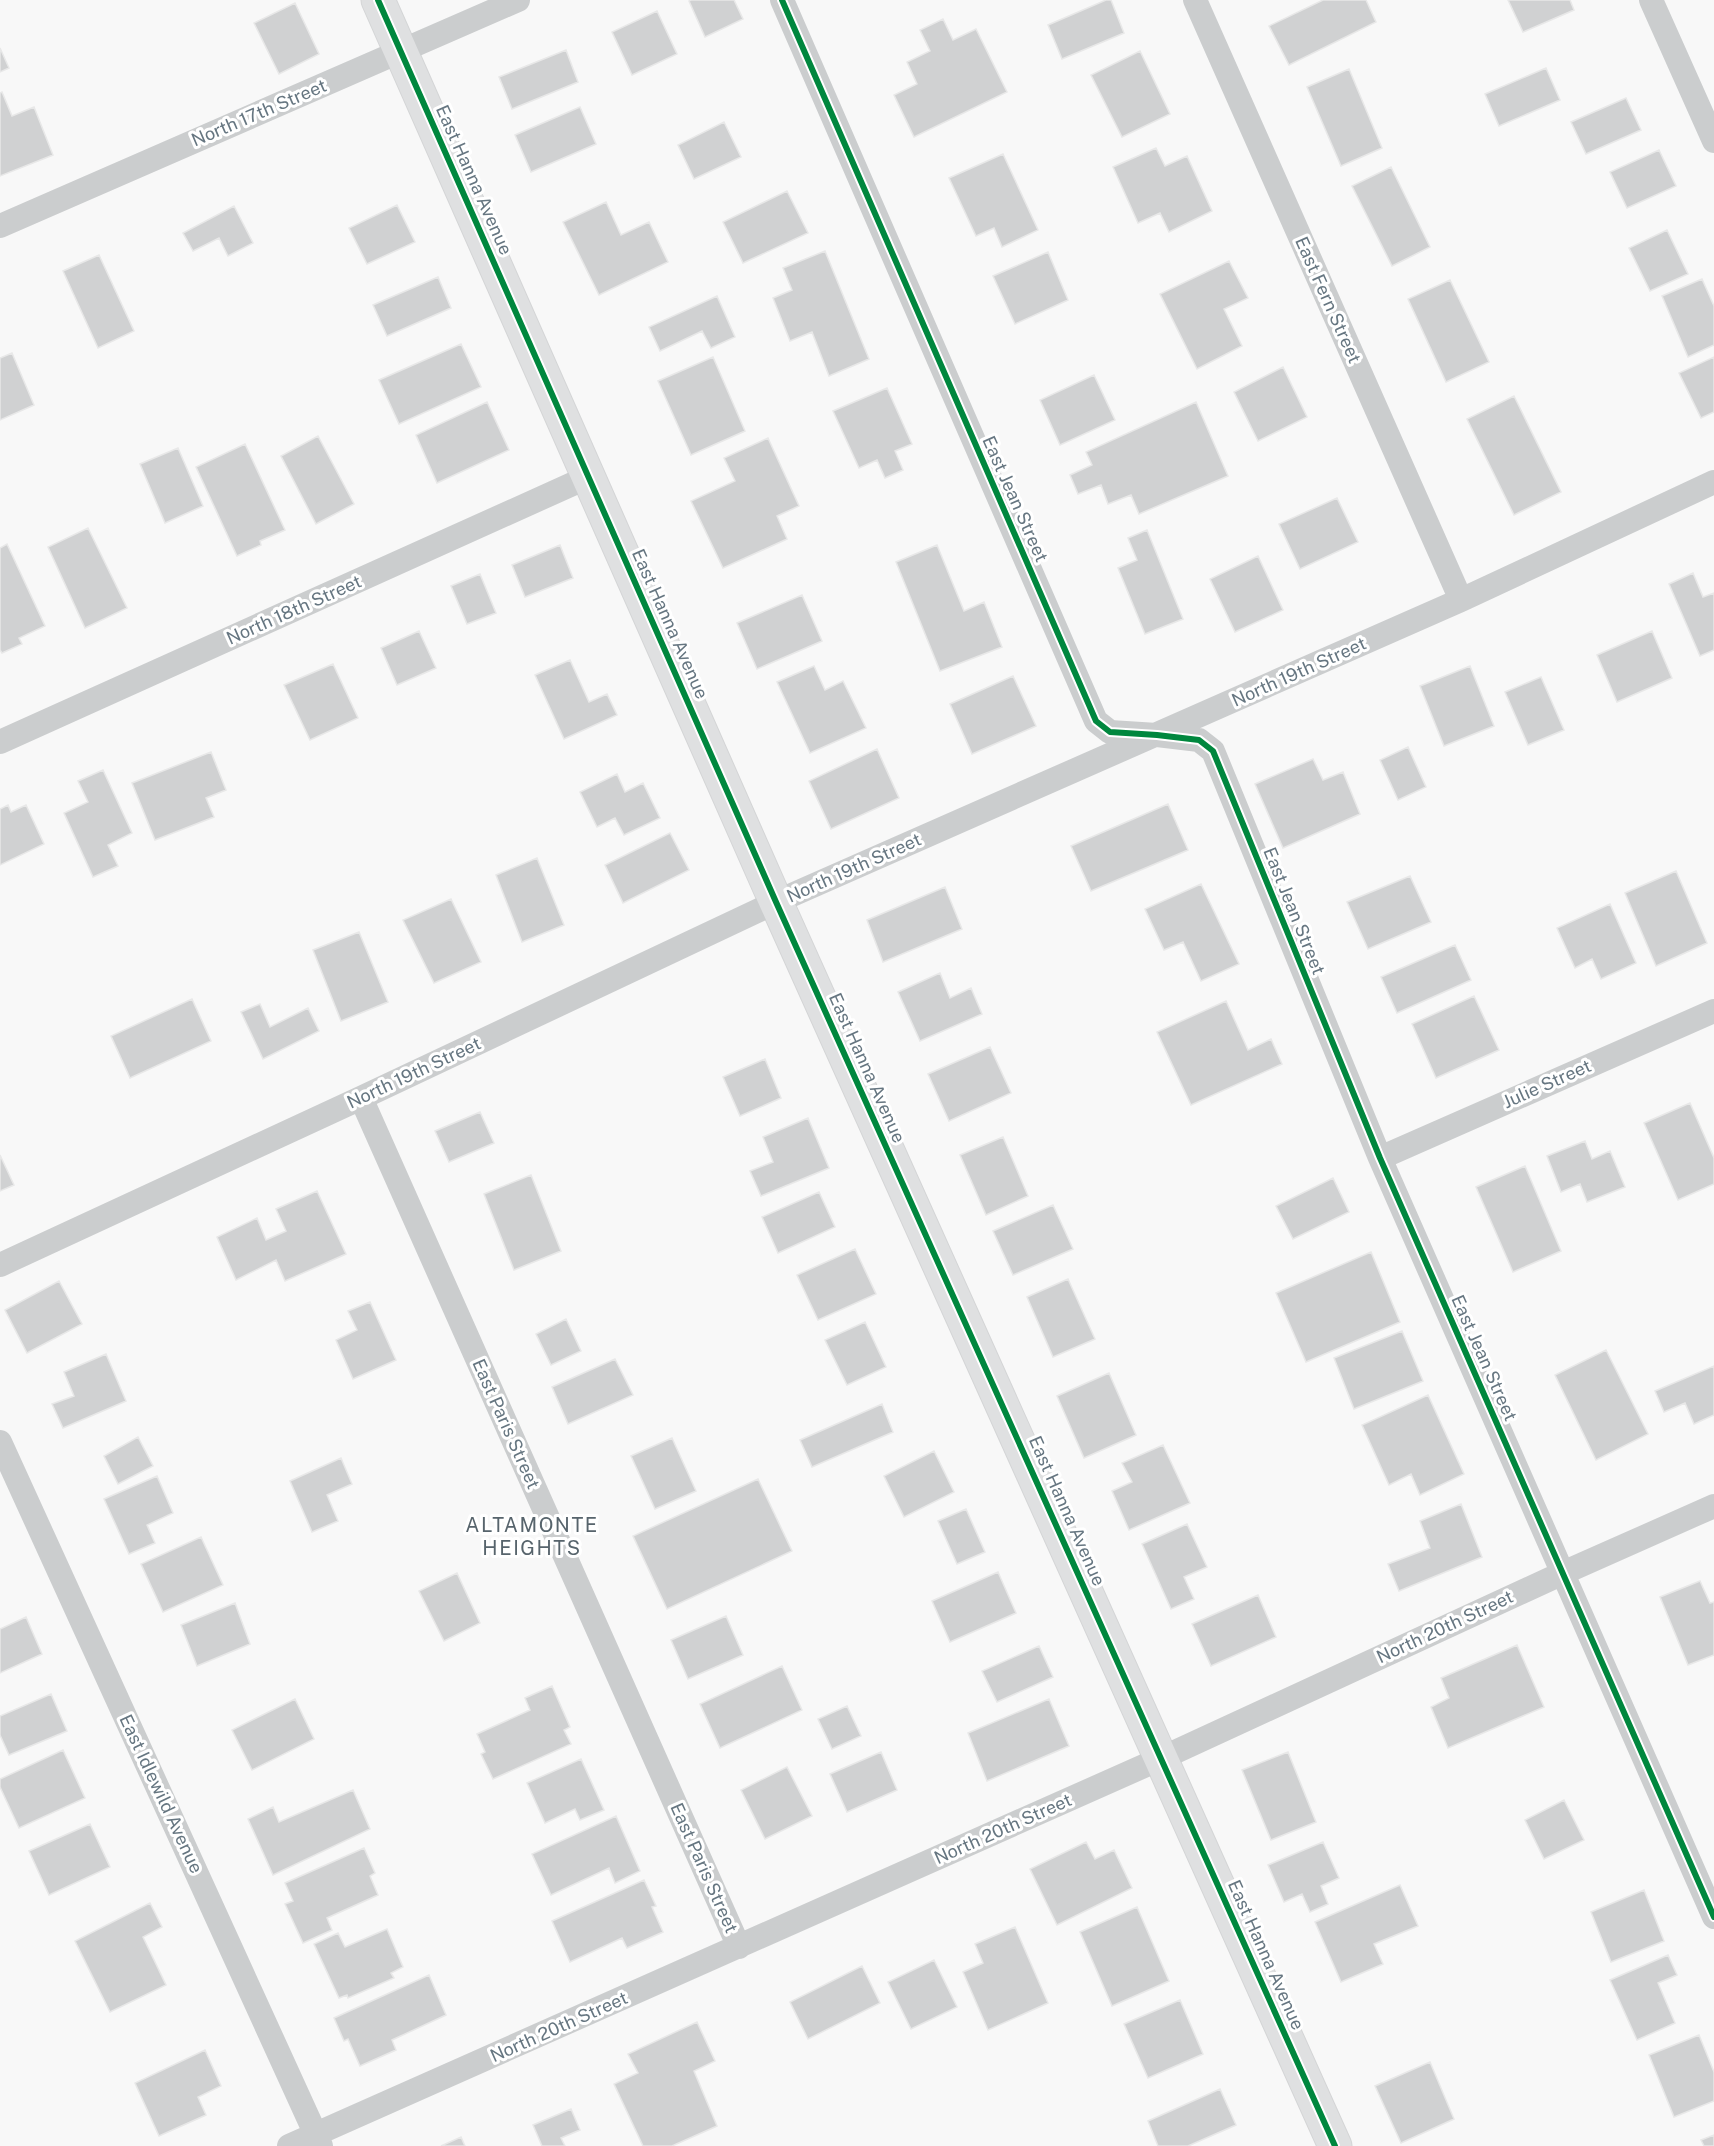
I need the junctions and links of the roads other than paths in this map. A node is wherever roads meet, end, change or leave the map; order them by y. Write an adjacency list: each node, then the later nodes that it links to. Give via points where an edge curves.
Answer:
1 (378, 0): 6 (street, East Hanna Avenue)
2 (518, 0): 6 (street, North 17th Street)
3 (782, 0): 12 (street, East Jean Street, via 1096,721 1110,732)
4 (1195, 0): 11 (street, East Fern Street)
5 (1651, 0): 7 (street)
6 (401, 52): 8 (street, North 17th Street); 9 (street, East Hanna Avenue)
7 (1714, 141)
8 (0, 226)
9 (588, 477): 13 (street, North 18th Street); 14 (street, East Hanna Avenue)
10 (1714, 482): 11 (street, North 19th Street)
11 (1461, 600): 12 (street, North 19th Street)
12 (1157, 735): 14 (street, North 19th Street); 17 (street, East Jean Street, via 1199,740 1213,751)
13 (0, 742)
14 (776, 902): 16 (street, North 19th Street); 22 (street, East Hanna Avenue)
15 (1714, 1011): 17 (street, Julie Street)
16 (361, 1098): 18 (street, North 19th Street); 24 (street, East Paris Street)
17 (1380, 1158): 21 (street, East Jean Street)
18 (0, 1265)
19 (0, 1442): 25 (street, East Idlewild Avenue)
20 (1714, 1506): 21 (street, North 20th Street)
21 (1563, 1573): 22 (street, North 20th Street); 23 (street, East Jean Street)
22 (1162, 1758): 24 (street, North 20th Street); 27 (street, East Hanna Avenue)
23 (1714, 1917)
24 (739, 1947): 25 (street, North 20th Street)
25 (318, 2140): 26 (street, North 20th Street)
26 (289, 2146)
27 (1335, 2146)

